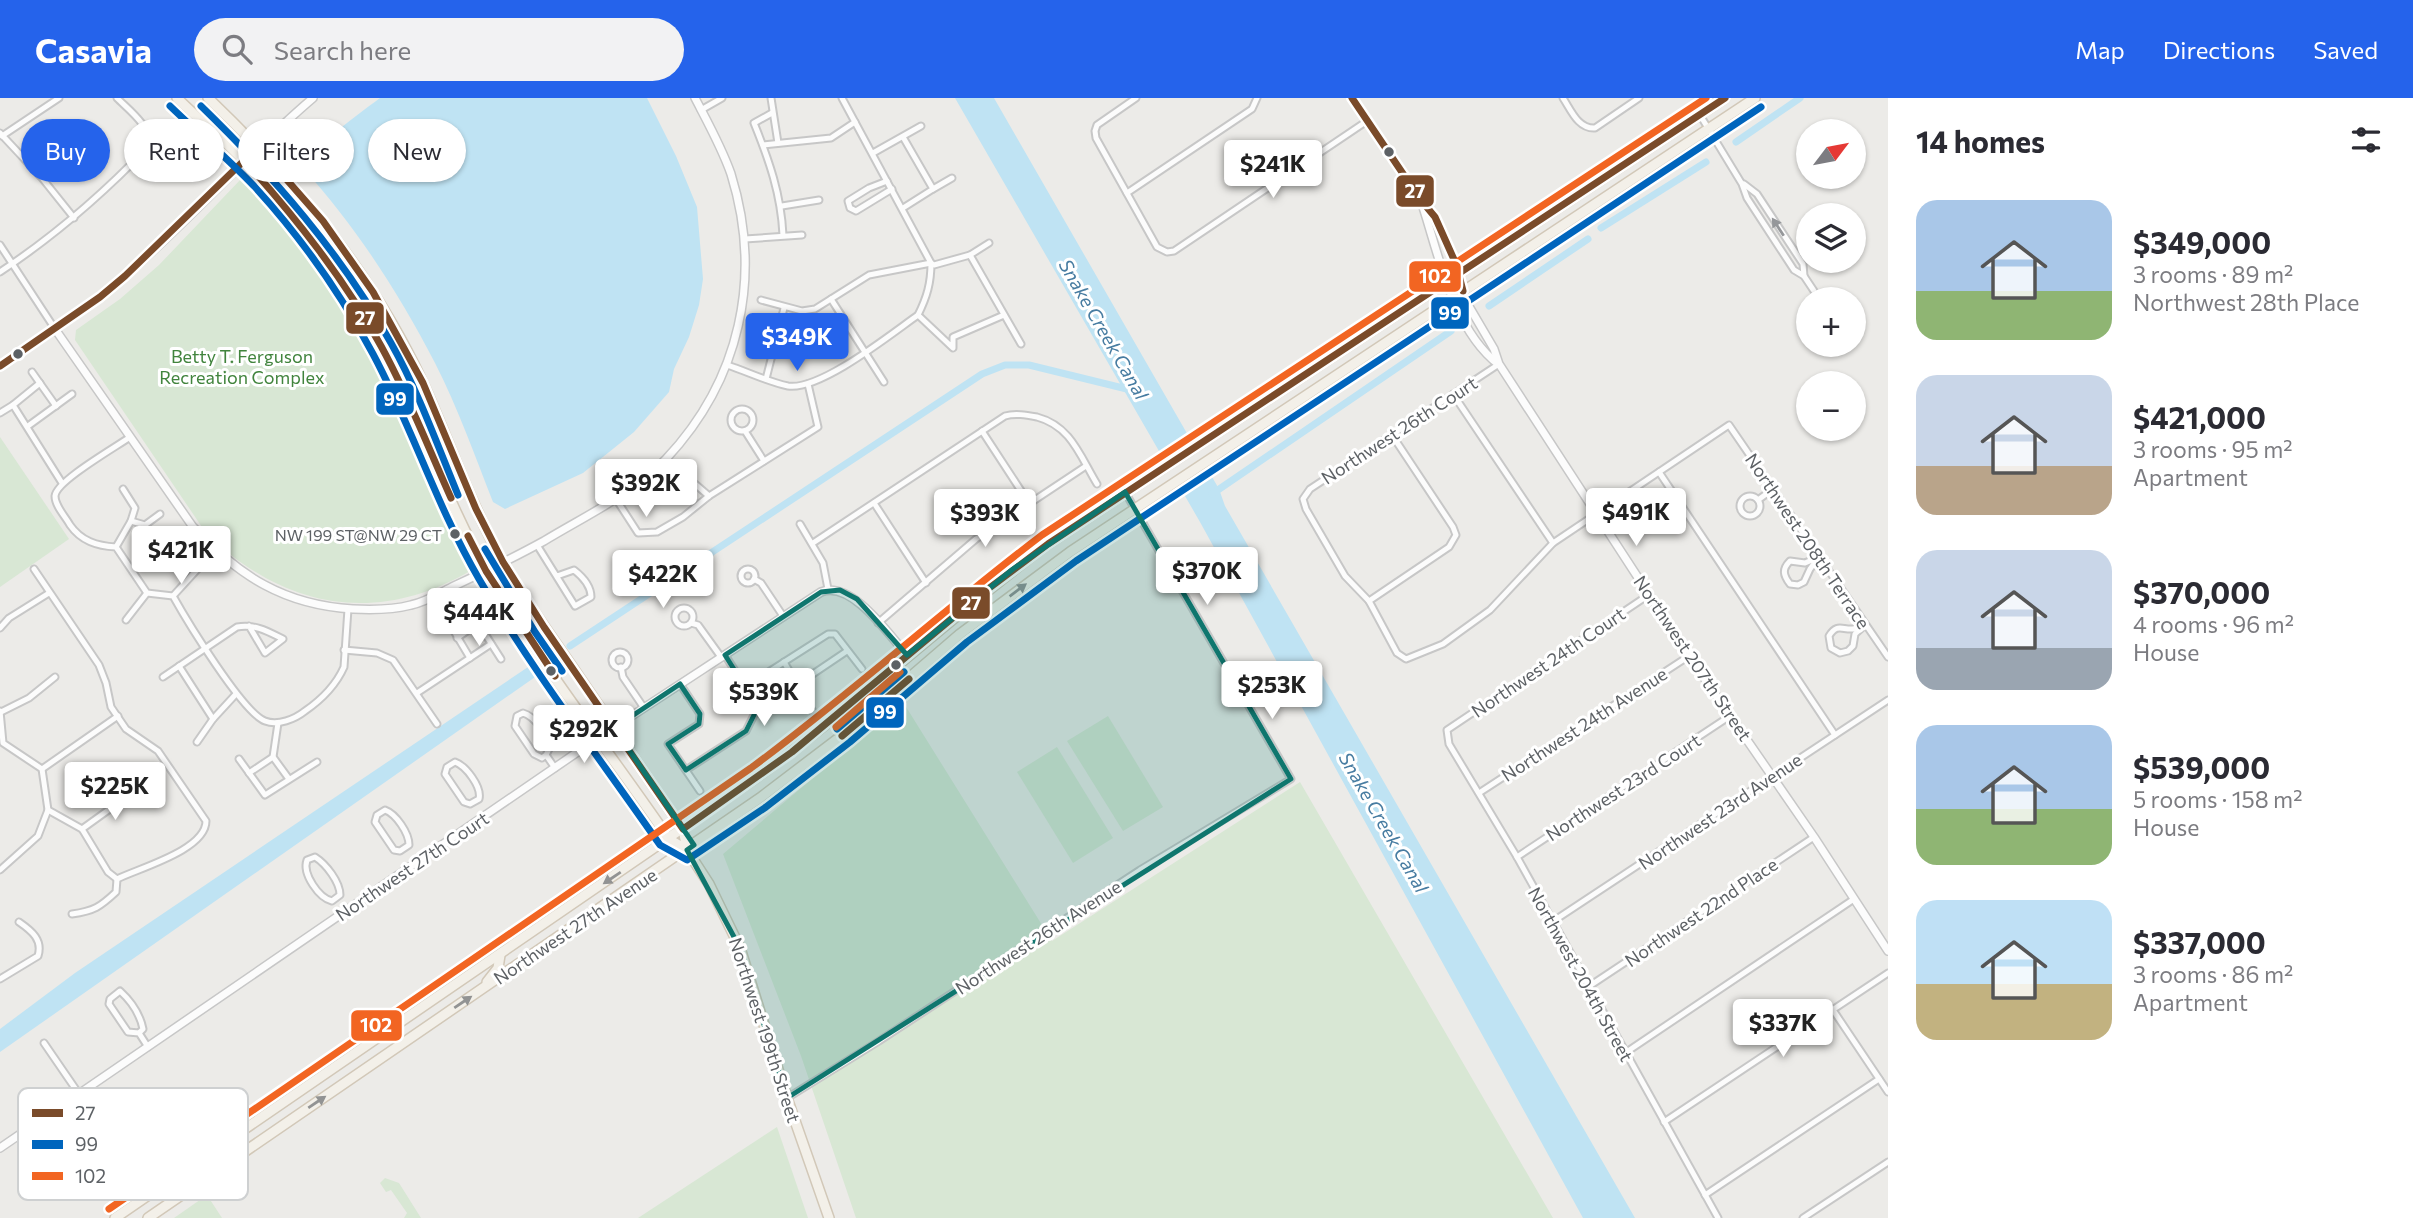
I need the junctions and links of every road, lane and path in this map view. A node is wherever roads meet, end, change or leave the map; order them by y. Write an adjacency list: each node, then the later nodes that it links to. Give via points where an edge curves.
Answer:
1 (59, 98): 26 (street)
2 (117, 98): 47 (street, via 146,128 149,146)
3 (177, 98): 31 (main road, Northwest 199th Street)
4 (208, 98): 24 (main road, Northwest 199th Street)
5 (313, 98): 20 (street)
6 (695, 98): 17 (street)
7 (722, 98): 17 (street)
8 (771, 98): 18 (street)
9 (842, 98): 22 (street)
10 (1136, 98): 40 (street, via 1095,131)
11 (1352, 98): 21 (street, Northwest 207th Street)
12 (1563, 98): 13 (street, via 1587,128 1595,128)
13 (1639, 98)
14 (1725, 98): 19 (main road, Northwest 27th Avenue)
15 (1755, 98): 25 (main road, Northwest 27th Avenue)
16 (1257, 99): 40 (street, via 1252,109)
17 (701, 110): 50 (street, via 730,174)
18 (772, 113): 28 (street); 29 (street, via 754,123)
19 (1700, 115): 25 (street); 43 (main road, Northwest 27th Avenue)
20 (289, 119)
21 (1367, 121): 40 (street, via 1174,251 1157,247); 42 (street, Northwest 207th Street)
22 (855, 122): 28 (street, via 831,138); 30 (street)
23 (921, 126): 27 (street)
24 (238, 127)
25 (1708, 128): 37 (street); 46 (main road, Northwest 27th Avenue)
26 (1, 135): 47 (street)
27 (902, 137): 30 (street); 39 (street)
28 (778, 143): 29 (street)
29 (763, 145): 44 (street)
30 (873, 153): 34 (street)
31 (238, 154)
32 (238, 166): 68 (street, via 125,276)
33 (952, 178): 39 (street)
34 (887, 181): 38 (street); 38 (street, via 854,195 849,208 856,211)
35 (263, 182): 116 (main road, Northwest 199th Street, via 306,232 354,301 404,392)
36 (289, 182): 114 (main road, Northwest 199th Street, via 323,221 400,338)
37 (1742, 184): 58 (street, via 1794,270); 58 (street, one-way to 37, via 1803,264 1757,194)
38 (892, 189): 45 (street)
39 (933, 189): 45 (street)
40 (1127, 193)
41 (819, 200): 44 (street)
42 (1420, 200): 57 (street, Northwest 207th Street, via 1443,231); 59 (street, Northwest 207th Street)
43 (1571, 200): 46 (main road); 57 (main road, Northwest 27th Avenue)
44 (782, 206): 48 (street)
45 (903, 208): 55 (street)
46 (1580, 214): 61 (main road, Northwest 27th Avenue)
47 (74, 218): 54 (street)
48 (783, 235): 49 (street); 50 (street)
49 (802, 235)
50 (745, 239): 72 (street, via 744,297)
51 (989, 243): 53 (street)
52 (0, 245): 54 (street)
53 (970, 255): 55 (street); 67 (street)
54 (13, 263): 56 (street); 68 (street)
55 (931, 263): 62 (street, via 869,275); 66 (street, via 931,282)
56 (0, 272)
57 (1459, 273): 59 (main road, Northwest 27th Avenue); 61 (street, Northwest 207th Street)
58 (1804, 276): 60 (street)
59 (1447, 280): 63 (street, Northwest 207th Street); 97 (main road, Northwest 27th Avenue)
60 (1811, 287)
61 (1464, 292): 63 (main road, Northwest 27th Avenue); 71 (street, Northwest 207th Street)
62 (831, 299): 65 (street, via 815,309); 70 (street)
63 (1452, 299): 71 (street, Northwest 207th Street, via 1485,354); 103 (main road, Northwest 27th Avenue)
64 (761, 300): 65 (street)
65 (784, 307): 75 (street)
66 (918, 315): 67 (street, via 953,348 953,337); 70 (street)
67 (1004, 315): 69 (street)
68 (55, 329): 73 (street); 88 (street)
69 (1021, 344)
70 (865, 351): 76 (street); 78 (street)
71 (1499, 364): 80 (street, Northwest 26th Court); 104 (street, Northwest 207th Street)
72 (727, 365): 75 (street); 89 (street, via 704,409)
73 (0, 366)
74 (33, 372): 77 (street)
75 (766, 379): 78 (street, via 787,386)
76 (884, 382)
77 (40, 383): 81 (street); 82 (street)
78 (808, 384): 90 (street, via 818,427)
79 (72, 394): 82 (street)
80 (1454, 394): 87 (street, Northwest 26th Court); 109 (street)
81 (13, 405): 83 (street); 84 (street)
82 (56, 406): 84 (street)
83 (0, 413)
84 (28, 426): 93 (street)
85 (745, 431): 85 (street, via 753,420 749,412 740,410 731,423); 90 (street)
86 (982, 431): 91 (street, via 1013,414 1051,421 1076,444); 101 (street); 102 (street)
87 (1392, 435): 127 (street, via 1456,535 1449,547); 127 (street, Northwest 26th Court, via 1310,489 1303,499 1345,576)
88 (130, 437): 93 (street); 112 (street, via 193,527)
89 (666, 459): 98 (street); 99 (street)
90 (764, 461): 98 (street)
91 (1086, 466): 94 (street); 102 (street)
92 (1659, 471): 96 (street, Northwest 208th Terrace, via 1730,425); 104 (street); 174 (street)
93 (62, 483): 111 (street, via 55,497 57,505 75,533 84,540)
94 (1097, 484)
95 (123, 489): 106 (street, via 135,508)
96 (1773, 489): 100 (street); 113 (street, Northwest 208th Terrace)
97 (1125, 492): 103 (street); 124 (main road, Northwest 27th Avenue)
98 (709, 496): 99 (street, via 657,532 638,533)
99 (616, 499): 110 (street)
100 (1758, 500)
101 (874, 503): 108 (street); 119 (street)
102 (1029, 503): 119 (street, via 976,539)
103 (1135, 508): 129 (main road, Northwest 27th Avenue, one-way to 103); 225 (street, Northwest 26th Avenue, via 1291,779 1140,870)
104 (1597, 513): 109 (street); 123 (street, Northwest 207th Street)
105 (160, 514): 106 (street, via 145,525)
106 (131, 521): 111 (street)
107 (800, 524): 108 (street)
108 (813, 543): 120 (street)
109 (1553, 543): 127 (street, via 1490,610 1443,643 1406,659 1397,653)
110 (537, 545): 114 (street); 117 (street)
111 (116, 547): 122 (street)
112 (215, 550): 125 (street); 128 (street, via 245,574 286,596)
113 (1819, 557): 113 (street, via 1804,583 1790,584 1784,575 1790,561 1805,563); 136 (street, Northwest 208th Terrace)
114 (503, 562): 116 (street); 171 (main road, Northwest 199th Street)
115 (34, 569): 121 (street)
116 (486, 571): 126 (street); 175 (main road, Northwest 199th Street)
117 (556, 576): 117 (street, via 575,606 591,597 582,576 574,570)
118 (754, 579): 131 (street)
119 (926, 583): 135 (street)
120 (828, 589): 131 (street, Northwest 27th Court); 135 (street, via 857,599)
121 (49, 593): 138 (street); 165 (street, via 99,664)
122 (147, 593): 125 (street); 132 (street)
123 (1650, 594): 146 (street, Northwest 207th Street); 172 (street, Northwest 24th Court)
124 (980, 595): 129 (main road); 144 (main road, Northwest 27th Avenue)
125 (173, 596): 141 (street)
126 (433, 596): 128 (street, via 411,605); 139 (street)
127 (1369, 601)
128 (348, 608): 142 (street)
129 (991, 611): 173 (main road, Northwest 27th Avenue)
130 (494, 612): 133 (street)
131 (783, 617): 145 (street, Northwest 27th Court)
132 (126, 620)
133 (478, 623): 139 (street); 140 (street)
134 (691, 623): 145 (street, via 698,625)
135 (878, 623): 144 (street)
136 (1865, 625): 136 (street, via 1848,651 1831,648 1829,636 1835,628); 147 (street, Northwest 208th Terrace)
137 (248, 626): 137 (street, via 260,627 283,639 265,653); 141 (street, via 237,627)
138 (0, 628)
139 (457, 638): 148 (street)
140 (491, 644): 148 (street); 149 (street)
141 (206, 648): 151 (street); 160 (street)
142 (344, 650): 159 (street, via 377,653 393,660); 169 (street, via 341,676 318,702 298,717)
143 (847, 651): 150 (street, via 835,634 828,634); 153 (street); 157 (street)
144 (907, 655): 168 (main road, Northwest 27th Avenue)
145 (723, 656): 156 (street, Northwest 27th Court); 158 (street)
146 (1689, 656): 166 (street, Northwest 207th Street); 190 (street, Northwest 24th Avenue)
147 (1888, 657)
148 (470, 658): 159 (street)
149 (501, 659)
150 (784, 662): 157 (street); 158 (street)
151 (179, 666): 155 (street); 167 (street)
152 (621, 667): 162 (street)
153 (862, 669)
154 (55, 677): 163 (street, via 29,698)
155 (163, 677)
156 (680, 684): 162 (street, Northwest 27th Court); 184 (street, via 701,714 699,724 668,744)
157 (798, 684): 164 (street)
158 (745, 687): 184 (street, via 754,702 750,727)
159 (417, 693): 170 (street)
160 (236, 694): 167 (street); 169 (street, via 254,715)
161 (1888, 700): 174 (street, Northwest 23rd Avenue)
162 (644, 708): 171 (street, Northwest 27th Court)
163 (0, 712): 177 (street)
164 (815, 715)
165 (118, 716): 183 (street); 203 (street, via 126,729 158,751 206,826 203,834 184,848)
166 (1730, 716): 186 (street, Northwest 207th Street); 200 (street, Northwest 23rd Court)
167 (213, 719): 176 (street)
168 (832, 719): 173 (main road); 195 (main road, Northwest 27th Avenue)
169 (278, 723): 179 (street)
170 (438, 723)
171 (614, 728): 175 (street, Northwest 27th Court); 195 (main road, Northwest 199th Street)
172 (1447, 730): 190 (street, Northwest 204th Street, via 1449,744)
173 (844, 734): 199 (main road, Northwest 27th Avenue)
174 (1835, 735): 186 (street, Northwest 23rd Avenue)
175 (598, 738): 182 (street, Northwest 27th Court); 197 (main road, Northwest 199th Street)
176 (197, 742)
177 (1, 744): 183 (street)
178 (546, 755): 178 (street, via 548,740 530,715 521,713 514,726 534,754); 182 (street)
179 (273, 757): 185 (street); 187 (street)
180 (239, 759): 185 (street)
181 (317, 762): 187 (street)
182 (555, 768): 193 (street, Northwest 27th Court)
183 (42, 769): 192 (street)
184 (686, 770): 188 (street)
185 (249, 773): 187 (street, via 265,795)
186 (1773, 777): 196 (street, Northwest 207th Street); 209 (street, Northwest 23rd Avenue)
187 (289, 779)
188 (700, 791)
189 (132, 793): 194 (street)
190 (1479, 793): 200 (street, Northwest 204th Street)
191 (475, 802): 191 (street, via 464,802 446,778 449,764 462,765 478,788 480,797); 193 (street)
192 (48, 810): 194 (street); 202 (street, via 38,836)
193 (485, 816): 201 (street, Northwest 27th Court)
194 (82, 829): 203 (street)
195 (683, 829): 197 (main road, Northwest 27th Avenue); 199 (main road, Northwest 199th Street)
196 (1814, 837): 205 (street, Northwest 207th Street); 214 (street, Northwest 22nd Place)
197 (669, 839): 199 (main road, Northwest 199th Street); 211 (main road, Northwest 27th Avenue, one-way to 211)
198 (405, 849): 198 (street, via 394,850 377,827 379,813 392,813 410,839); 201 (street)
199 (687, 850): 215 (main road, Northwest 27th Avenue); 225 (main road, Northwest 199th Street, via 740,948)
200 (1517, 857): 209 (street, Northwest 204th Street)
201 (415, 864): 206 (street, Northwest 27th Court)
202 (0, 870)
203 (117, 879): 207 (street, via 116,892 109,899 92,911)
204 (336, 899): 204 (street, via 329,901 308,876 308,858 320,859 334,878 340,889); 206 (street)
205 (1854, 899): 210 (street, Northwest 207th Street); 220 (street)
206 (345, 912): 219 (street, Northwest 27th Court)
207 (72, 914)
208 (19, 922): 213 (street, via 37,936 41,947 38,956)
209 (1552, 922): 214 (street, Northwest 204th Street)
210 (1888, 951)
211 (500, 955): 215 (main road, via 498,968); 227 (main road, Northwest 27th Avenue)
212 (1888, 973): 216 (street)
213 (0, 979)
214 (1588, 987): 220 (street, Northwest 204th Street)
215 (482, 989): 230 (main road, Northwest 27th Avenue, one-way to 215)
216 (1833, 1010): 221 (street); 226 (street)
217 (139, 1033): 217 (street, via 128,1032 109,1004 115,993 120,991 130,999 141,1018); 219 (street)
218 (44, 1043): 222 (street)
219 (148, 1047): 223 (street, Northwest 27th Court)
220 (1625, 1052): 226 (street, Northwest 204th Street)
221 (1879, 1079): 224 (street); 232 (street)
222 (75, 1088)
223 (88, 1088)
224 (1888, 1092)
225 (787, 1098): 237 (main road, Northwest 199th Street)
226 (1664, 1122): 232 (street, Northwest 204th Street)
227 (248, 1127)
228 (18, 1136): 229 (street, Northwest 27th Court)
229 (0, 1148)
230 (248, 1149)
231 (1888, 1162): 239 (street)
232 (1705, 1195): 238 (street, Northwest 204th Street)
233 (141, 1200): 235 (main road, Northwest 27th Avenue)
234 (174, 1200): 236 (main road, Northwest 27th Avenue, one-way to 234)
235 (115, 1218)
236 (148, 1218)
237 (829, 1218)
238 (1718, 1218)
239 (1803, 1218)

